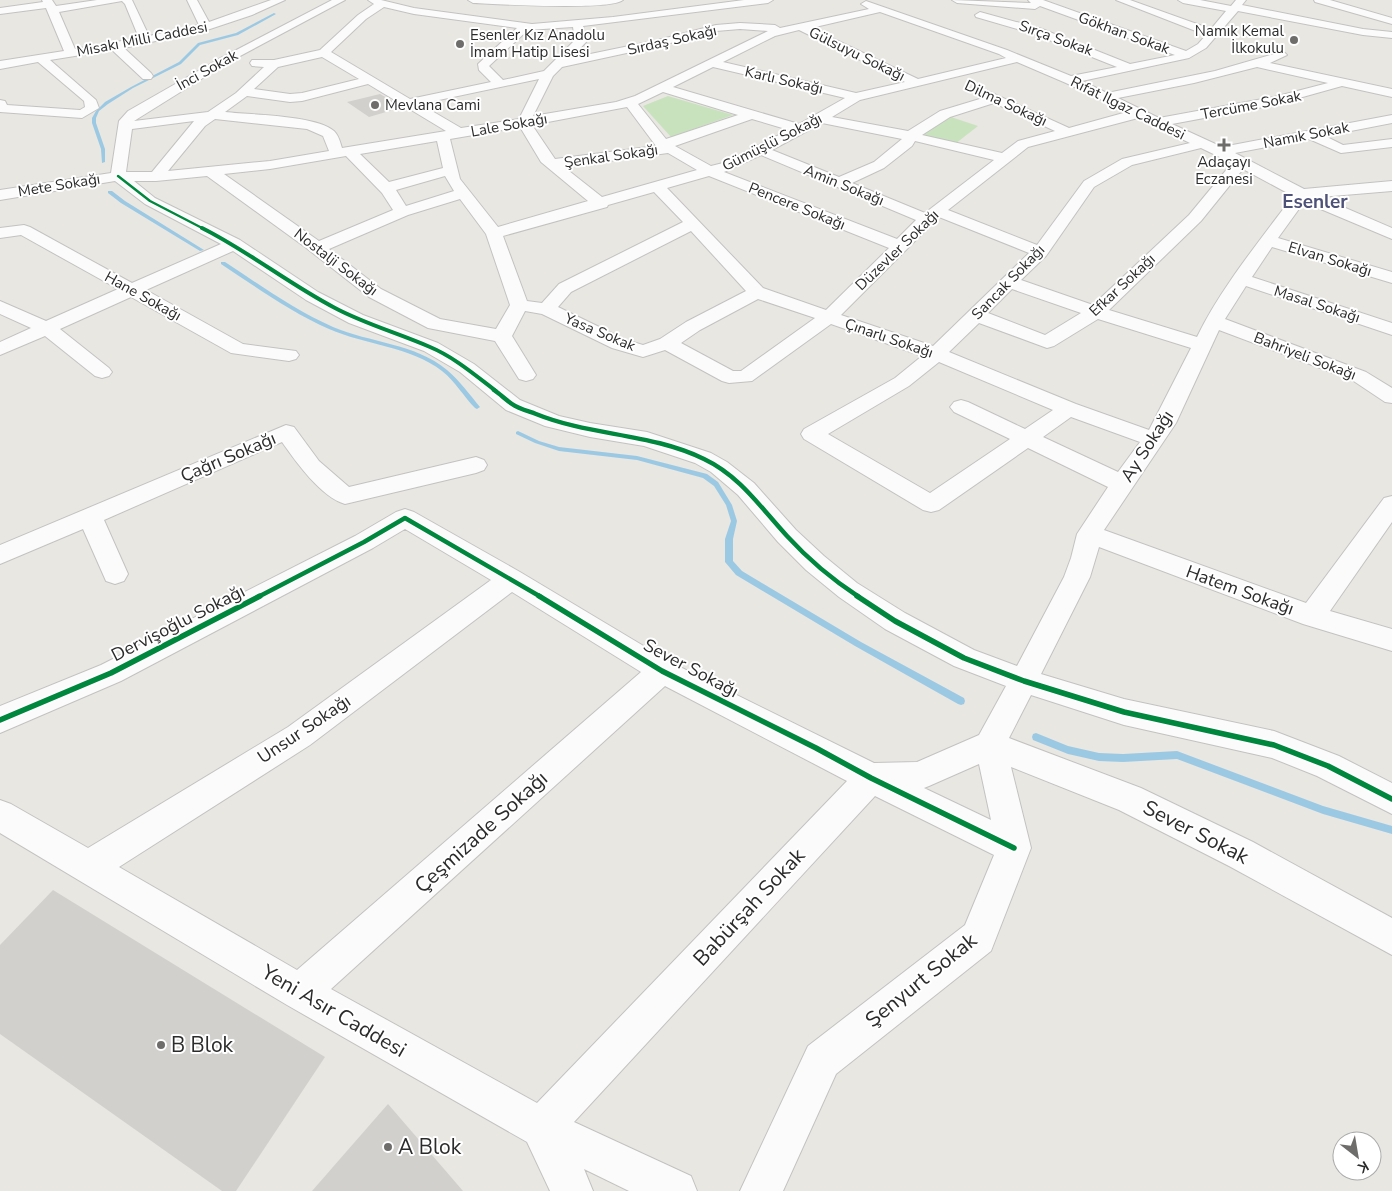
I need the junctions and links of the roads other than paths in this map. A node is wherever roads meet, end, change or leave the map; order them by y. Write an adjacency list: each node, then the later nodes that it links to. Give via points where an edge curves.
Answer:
1 (117, 0): 18 (street)
2 (126, 0): 35 (street)
3 (280, 0): 20 (street, Misakı Milli Caddesi)
4 (340, 0): 23 (street, İnci Sokak)
5 (473, 0): 16 (street)
6 (618, 0): 16 (street)
7 (768, 0): 28 (street)
8 (856, 0): 21 (street, Rıfat Ilgaz Caddesi)
9 (957, 0): 17 (street, Gökhan Sokak)
10 (1143, 0): 14 (street)
11 (1183, 0): 19 (street)
12 (1319, 0): 27 (street)
13 (196, 1): 31 (street)
14 (1125, 1): 33 (street)
15 (377, 2): 29 (street, via 414,11); 38 (street)
16 (585, 2)
17 (1037, 3): 24 (street); 40 (street, Gökhan Sokak)
18 (50, 4): 22 (street); 37 (street)
19 (1236, 5): 33 (street); 34 (street, via 1363,32)
20 (260, 8): 23 (street); 31 (street, Misakı Milli Caddesi)
21 (882, 10): 30 (street, Rıfat Ilgaz Caddesi); 32 (street, Lale Sokağı)
22 (0, 11)
23 (313, 13): 43 (street, İnci Sokak)
24 (980, 15): 25 (street); 49 (street, Sırça Sokak, via 1059,37)
25 (968, 17)
26 (952, 21): 30 (street)
27 (1392, 21)
28 (577, 24): 29 (street); 46 (street, via 581,41)
29 (526, 26): 58 (street, via 484,64 483,67)
30 (928, 26): 42 (street, Rıfat Ilgaz Caddesi)
31 (206, 27): 35 (street, Misakı Milli Caddesi)
32 (792, 27): 44 (street, Lale Sokağı, via 750,42); 46 (street, Sırdaş Sokağı, via 716,28 659,44); 56 (street, Gülsuyu Sokağı)
33 (1211, 33): 40 (street, via 1202,46)
34 (1392, 35)
35 (145, 40): 36 (street, Misakı Milli Caddesi)
36 (114, 45): 37 (street, Misakı Milli Caddesi); 53 (street)
37 (70, 52): 41 (street, Misakı Milli Caddesi)
38 (324, 53): 45 (street); 54 (street)
39 (1281, 55): 47 (street)
40 (1183, 56): 49 (street); 51 (street, Gökhan Sokak)
41 (40, 58): 48 (street, Misakı Milli Caddesi); 71 (street, via 90,100 92,108 82,114 63,114 3,109)
42 (1019, 58): 52 (street, Gümüşlü Sokağı); 55 (street, Rıfat Ilgaz Caddesi)
43 (223, 61): 45 (street); 61 (street, İnci Sokak)
44 (712, 62): 59 (street, Lale Sokağı); 64 (street, Karlı Sokağı)
45 (274, 64): 60 (street)
46 (559, 64): 50 (street)
47 (1259, 64): 51 (street); 57 (street)
48 (0, 65)
49 (1130, 68): 55 (street)
50 (548, 74): 58 (street); 77 (street)
51 (1222, 74): 65 (street)
52 (945, 75): 56 (street, Gümüşlü Sokağı); 66 (street, Dilma Sokağı)
53 (147, 76)
54 (370, 80): 60 (street, via 302,97); 69 (street)
55 (1070, 80): 65 (street, Rıfat Ilgaz Caddesi)
56 (915, 82): 64 (street, Gümüşlü Sokağı)
57 (1342, 82): 62 (street); 78 (street, Tercüme Sokak, via 1283,99)
58 (500, 84): 69 (street)
59 (661, 88): 70 (street, Lale Sokağı); 74 (street)
60 (245, 92): 68 (street)
61 (166, 93): 63 (street); 79 (street, İnci Sokak, via 133,114)
62 (1392, 93)
63 (185, 95)
64 (856, 97): 75 (street, Gümüşlü Sokağı)
65 (1106, 97): 72 (street, Rıfat Ilgaz Caddesi)
66 (995, 98): 81 (street, Dilma Sokağı); 84 (street, via 945,114)
67 (214, 99): 68 (street)
68 (234, 101): 73 (street)
69 (408, 103): 82 (street)
70 (630, 103): 77 (street, Lale Sokağı); 87 (street, Pencere Sokağı)
71 (0, 104)
72 (1140, 113): 78 (street, Rıfat Ilgaz Caddesi); 81 (street, Düzevler Sokağı)
73 (213, 115): 79 (street); 90 (street, via 310,125 322,129); 98 (street, via 190,133)
74 (750, 116): 80 (street); 87 (street, Şenkal Sokağı)
75 (820, 118): 80 (street, Gümüşlü Sokağı); 84 (street)
76 (1392, 119): 83 (street, Namık Sokak)
77 (524, 122): 82 (street, Lale Sokağı); 93 (street)
78 (1158, 122): 86 (street, Rıfat Ilgaz Caddesi)
79 (125, 126): 97 (street)
80 (801, 129): 88 (street, Gümüşlü Sokağı)
81 (1067, 132): 91 (street, Düzevler Sokağı, via 1023,144)
82 (451, 134): 90 (street, Lale Sokağı); 94 (street)
83 (1310, 134): 85 (street, via 1341,149); 89 (street, Namık Sokak)
84 (910, 136): 91 (street); 99 (street, via 907,143 879,165)
85 (1392, 143)
86 (1202, 144): 89 (street, Rıfat Ilgaz Caddesi); 119 (street, Sancak Sokağı, via 1127,162 1089,184)
87 (666, 147): 93 (street, Şenkal Sokağı); 96 (street, Pencere Sokağı)
88 (761, 150): 96 (street, Gümüşlü Sokağı); 99 (street, Amin Sokağı)
89 (1220, 152): 92 (street, Rıfat Ilgaz Caddesi)
90 (344, 153): 95 (street, Lale Sokağı); 101 (street)
91 (1004, 158): 110 (street, Düzevler Sokağı)
92 (1242, 162): 105 (street, Rıfat Ilgaz Caddesi); 130 (street, Efkar Sokağı, via 1194,218)
93 (552, 164): 108 (street)
94 (451, 170): 101 (street); 104 (street, via 453,180)
95 (210, 171): 98 (street, Lale Sokağı); 118 (street, Nostalji Sokağı)
96 (711, 172): 102 (street, Gümüşlü Sokağı); 117 (street, Pencere Sokağı)
97 (118, 176): 98 (street, Lale Sokağı); 106 (street, Mete Sokağı); 116 (street, via 150,201)
98 (156, 176)
99 (839, 182): 110 (street, Amin Sokağı)
100 (1392, 186): 103 (street)
101 (386, 188): 109 (street)
102 (658, 188): 108 (street, Gümüşlü Sokağı); 111 (street, Çınarlı Sokağı)
103 (1349, 190): 105 (street); 107 (street)
104 (464, 193): 109 (street); 112 (street)
105 (1302, 194): 114 (street, Rıfat Ilgaz Caddesi); 115 (street, Ay Sokağı)
106 (0, 195)
107 (1383, 201)
108 (601, 204): 112 (street, Gümüşlü Sokağı)
109 (402, 212): 118 (street)
110 (932, 215): 117 (street, Düzevler Sokağı); 119 (street, Amin Sokağı)
111 (692, 224): 126 (street, Çınarlı Sokağı); 129 (street, via 565,288)
112 (494, 232): 127 (street)
113 (0, 233): 125 (street, Hane Sokağı, via 24,230)
114 (1392, 234)
115 (1268, 240): 121 (street, Elvan Sokağı); 122 (street, Ay Sokağı)
116 (234, 244): 124 (street); 125 (street)
117 (900, 246): 132 (street, Düzevler Sokağı)
118 (318, 248): 120 (street, Nostalji Sokağı)
119 (1040, 252): 123 (street, Sancak Sokağı)
120 (353, 276): 124 (street); 136 (street, Nostalji Sokağı, via 375,292 435,324)
121 (1392, 278)
122 (1242, 279): 133 (street, Ay Sokağı); 135 (street, Masal Sokağı)
123 (1009, 282): 130 (street); 131 (street, Sancak Sokağı)
124 (325, 289): 161 (street, via 356,319 431,346 467,368 513,406 553,421 647,439 703,458 746,489 801,550 848,590 964,658)
125 (130, 290): 134 (street); 141 (street, Hane Sokağı, via 238,348)
126 (757, 292): 132 (street, Çınarlı Sokağı); 137 (street, Yasa Sokak)
127 (519, 305): 129 (street, Yasa Sokak); 136 (street)
128 (0, 307): 134 (street)
129 (547, 309): 137 (street, Yasa Sokak, via 619,344 643,350)
130 (1096, 312): 131 (street, Efkar Sokağı, via 1047,342); 138 (street)
131 (976, 315): 140 (street, Sancak Sokağı)
132 (829, 317): 137 (street, Düzevler Sokağı, via 745,377 729,377); 140 (street, Çınarlı Sokağı)
133 (1214, 321): 138 (street, Ay Sokağı); 144 (street, Bahriyeli Sokağı, via 1359,376)
134 (48, 329): 139 (street); 142 (street)
135 (1392, 329)
136 (502, 336): 143 (street)
137 (667, 343)
138 (1202, 345): 148 (street, Ay Sokağı, via 1165,423)
139 (0, 349)
140 (936, 354): 146 (street, Çınarlı Sokağı); 147 (street, Sancak Sokağı, via 902,382 812,434 931,504)
141 (289, 355)
142 (102, 372)
143 (526, 375)
144 (1392, 397)
145 (961, 407): 147 (street)
146 (1068, 409): 147 (street); 148 (street, Çınarlı Sokağı)
147 (1027, 439): 150 (street)
148 (1154, 439): 150 (street, Ay Sokağı)
149 (476, 465): 152 (street, Çağrı Sokağı, via 345,496 311,466 286,432)
150 (1123, 484): 153 (street, Ay Sokağı)
151 (1392, 504): 158 (street)
152 (90, 517): 155 (street, Çağrı Sokağı); 156 (street)
153 (1089, 534): 158 (street, Hatem Sokağı); 161 (street, Ay Sokağı, via 1076,577)
154 (364, 542): 157 (street, Sever Sokağı, via 405,518); 162 (street, Dervişoğlu Sokağı, via 111,673)
155 (0, 555)
156 (115, 574)
157 (511, 579): 160 (street, Sever Sokağı); 168 (street, Unsur Sokağı, via 299,736)
158 (1312, 616): 159 (street, Hatem Sokağı)
159 (1392, 640)
160 (662, 671): 164 (street, Sever Sokağı); 170 (street, Çeşmizade Sokağı)
161 (1024, 681): 163 (street, Ay Sokağı); 165 (street, via 1124,712 1274,745 1328,766)
162 (0, 720)
163 (990, 745): 164 (street, via 918,776); 167 (street); 169 (street, Sever Sokak, via 1130,799 1241,854)
164 (871, 778): 167 (street, Sever Sokağı); 171 (street, Babürşah Sokak)
165 (1392, 799)
166 (0, 815): 168 (street, Yeni Asır Caddesi)
167 (1014, 848): 174 (street, Şenyurt Sokak, via 978,938 822,1060)
168 (88, 867): 170 (street, Yeni Asır Caddesi)
169 (1392, 937)
170 (300, 992): 171 (street, Yeni Asır Caddesi)
171 (541, 1128): 172 (street); 173 (street, Yeni Asır Caddesi)
172 (572, 1191)
173 (676, 1191)
174 (761, 1191)

